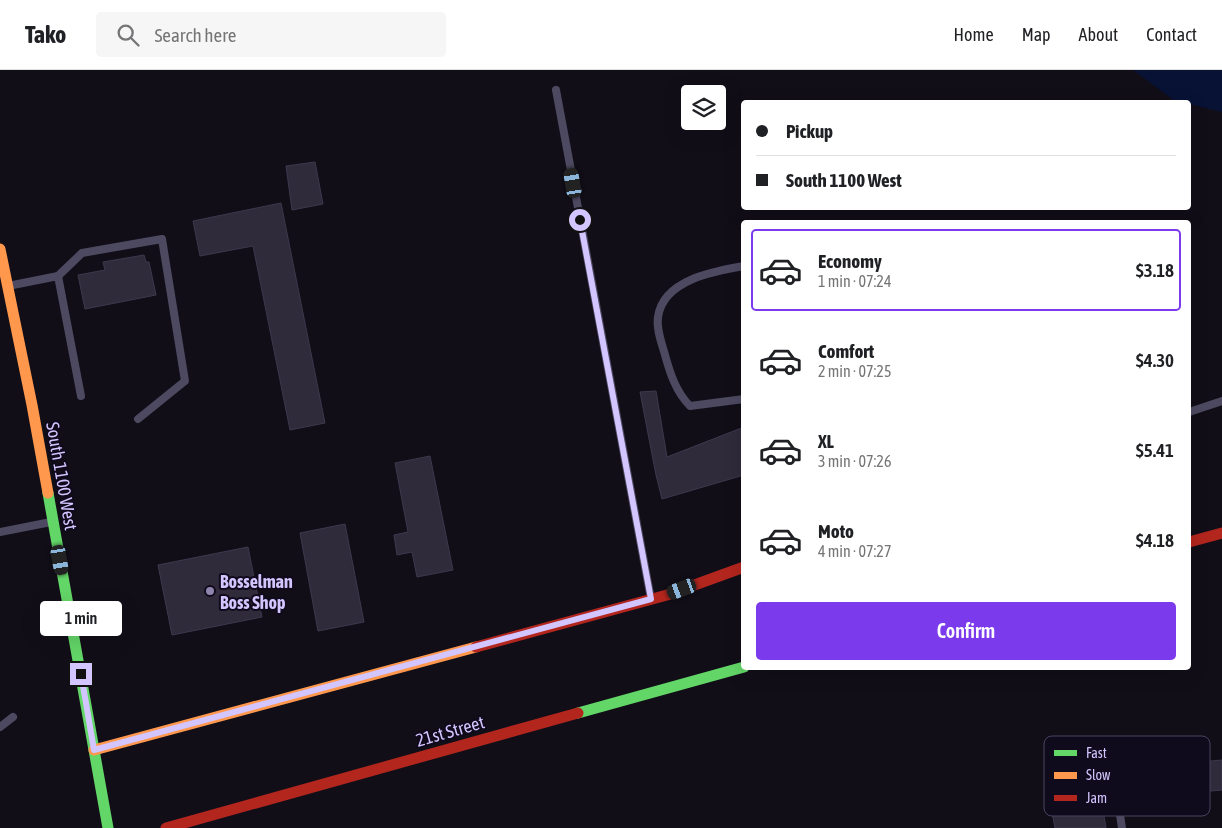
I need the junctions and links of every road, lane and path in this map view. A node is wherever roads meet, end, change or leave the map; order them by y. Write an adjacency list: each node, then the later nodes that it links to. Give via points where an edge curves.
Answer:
1 (556, 90): 16 (lane)
2 (0, 249): 5 (street, South 1100 West)
3 (741, 267): 7 (lane, via 702,275 674,290 663,302 658,318 670,374 681,397 690,406)
4 (58, 276): 5 (lane); 6 (lane); 10 (lane, via 82,253 162,239 185,381)
5 (8, 286): 11 (street, South 1100 West)
6 (81, 396)
7 (741, 399)
8 (1222, 401): 9 (lane)
9 (1191, 411)
10 (138, 419)
11 (53, 522): 12 (lane); 20 (street, South 1100 West)
12 (0, 532)
13 (1222, 533): 14 (street)
14 (1191, 541)
15 (741, 568): 16 (street)
16 (651, 599): 20 (street)
17 (741, 668): 22 (street, 21st Street)
18 (13, 717): 19 (lane)
19 (0, 727)
20 (94, 750): 21 (street, South 1100 West)
21 (108, 828)
22 (166, 828)

